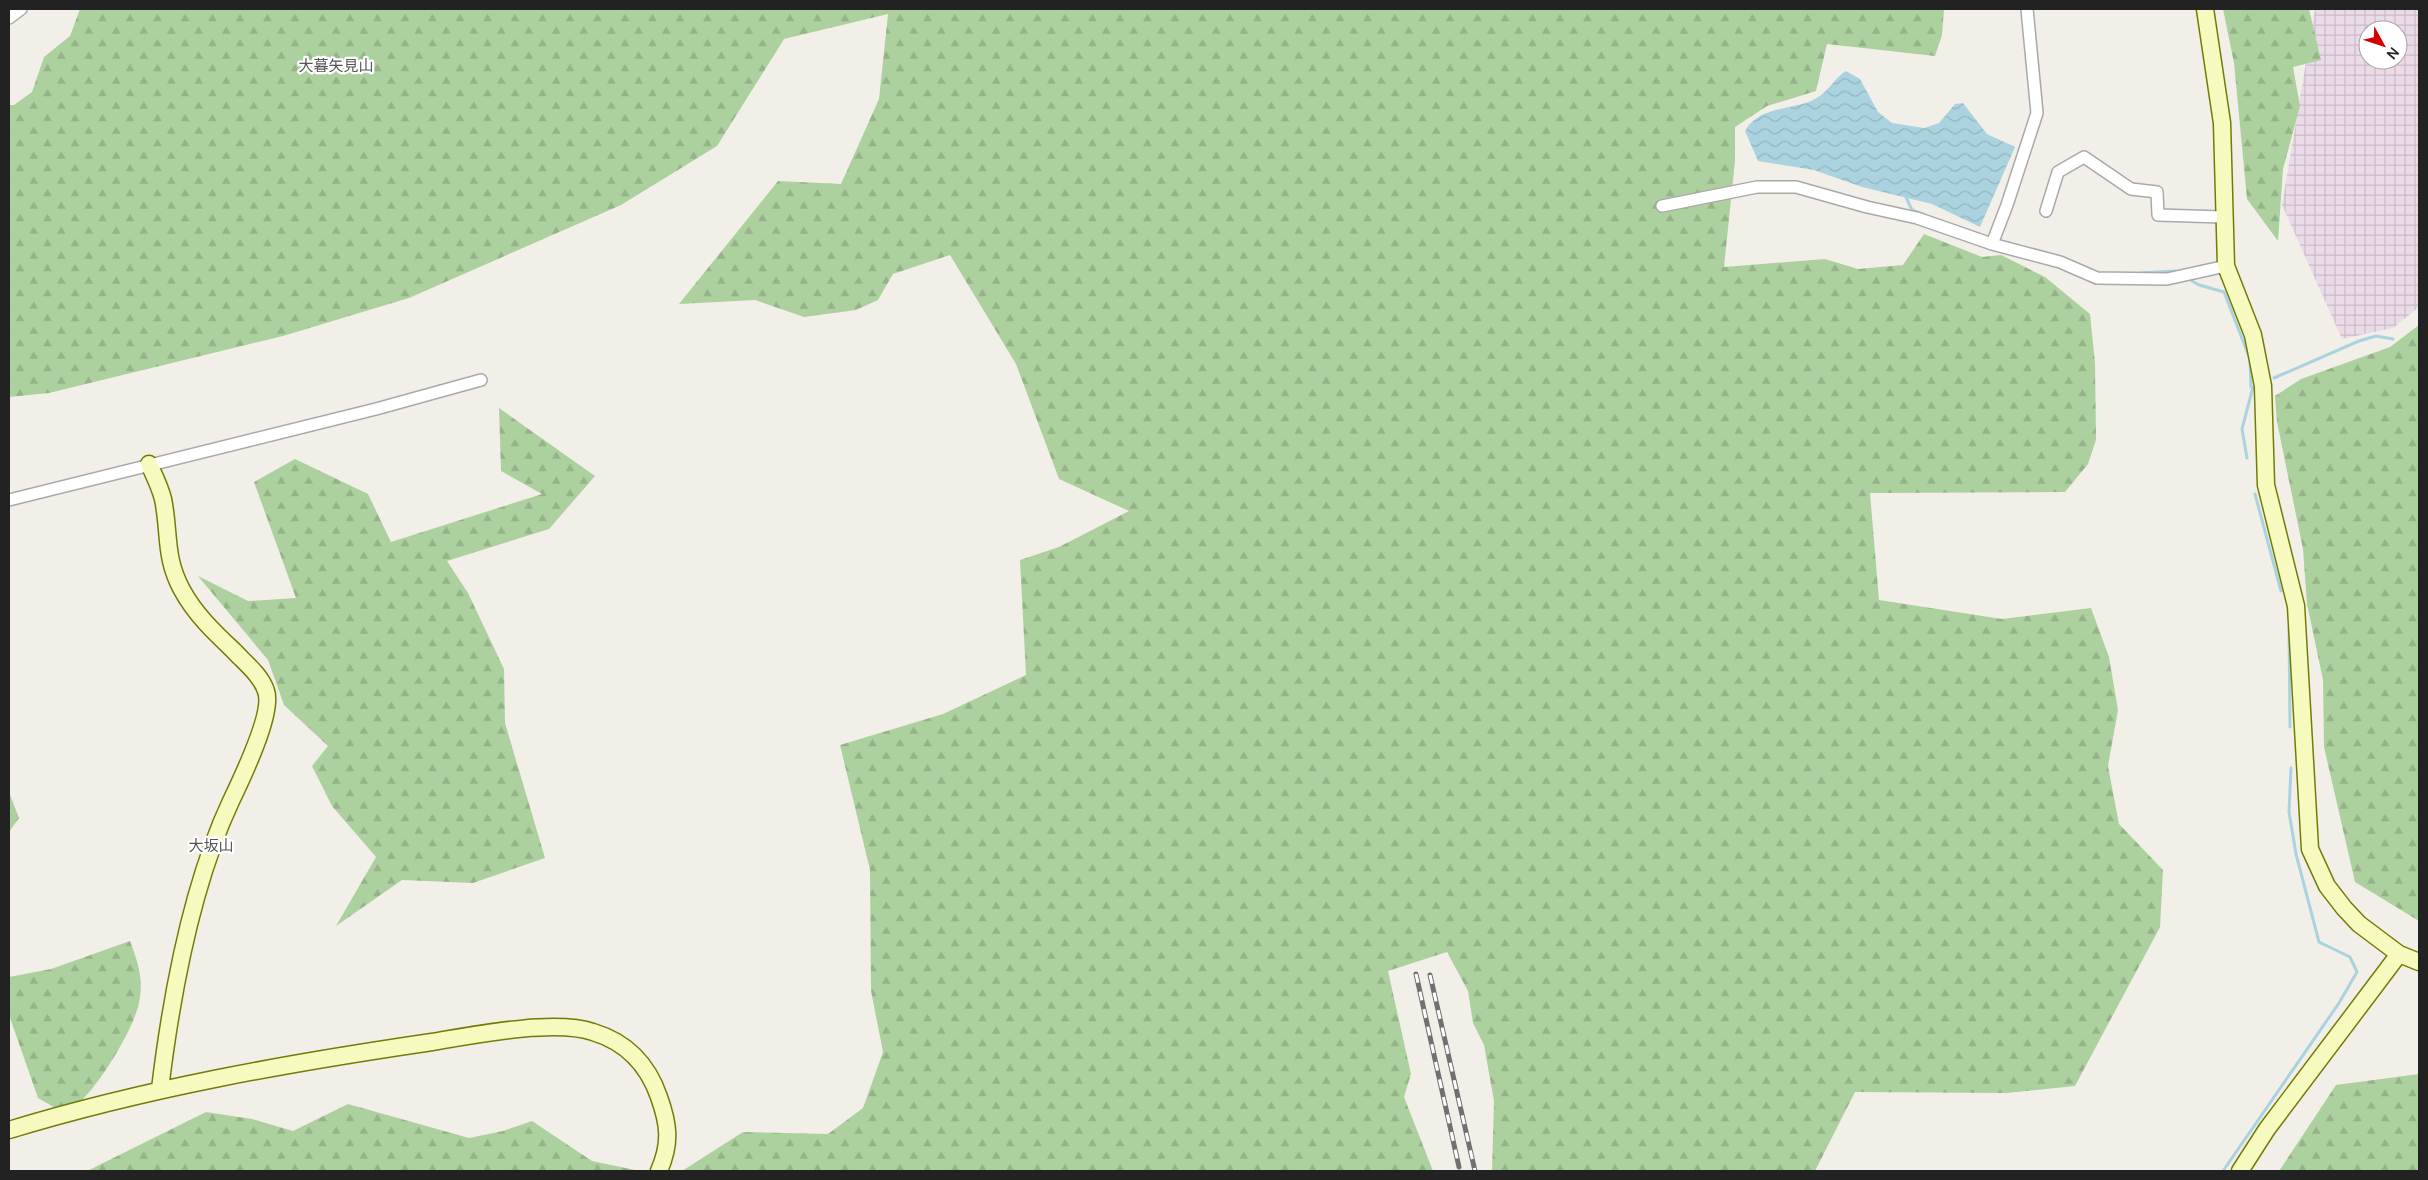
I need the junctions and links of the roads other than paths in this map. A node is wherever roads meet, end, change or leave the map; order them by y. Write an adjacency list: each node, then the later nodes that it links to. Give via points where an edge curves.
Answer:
1 (21, 9): 4 (street)
2 (2026, 9): 8 (street, via 2037,113)
3 (2205, 9): 7 (street, via 2222,122)
4 (9, 18)
5 (1662, 206): 8 (street, via 1757,188 1796,187 1866,208 1917,218)
6 (2046, 211): 7 (street, via 2058,172 2084,157 2131,189 2157,192 2158,215)
7 (2223, 218): 9 (street)
8 (1992, 244): 9 (street, via 2060,262 2097,278 2167,279)
9 (2226, 266): 13 (street, via 2253,335 2263,386 2266,485 2296,606 2310,849 2327,886 2344,908)
10 (481, 380): 11 (street)
11 (149, 464): 12 (street); 15 (street, via 162,497 169,559 181,588 194,611 250,667 267,692 266,713 251,757 222,820 200,886 178,976)
12 (9, 500)
13 (2399, 954): 14 (street); 18 (street, via 2267,1129)
14 (2419, 962)
15 (160, 1089): 16 (street); 17 (street, via 496,1032 564,1027 592,1032 619,1043 642,1063 655,1086 668,1126 664,1160)
16 (9, 1130)
17 (659, 1171)
18 (2240, 1171)

